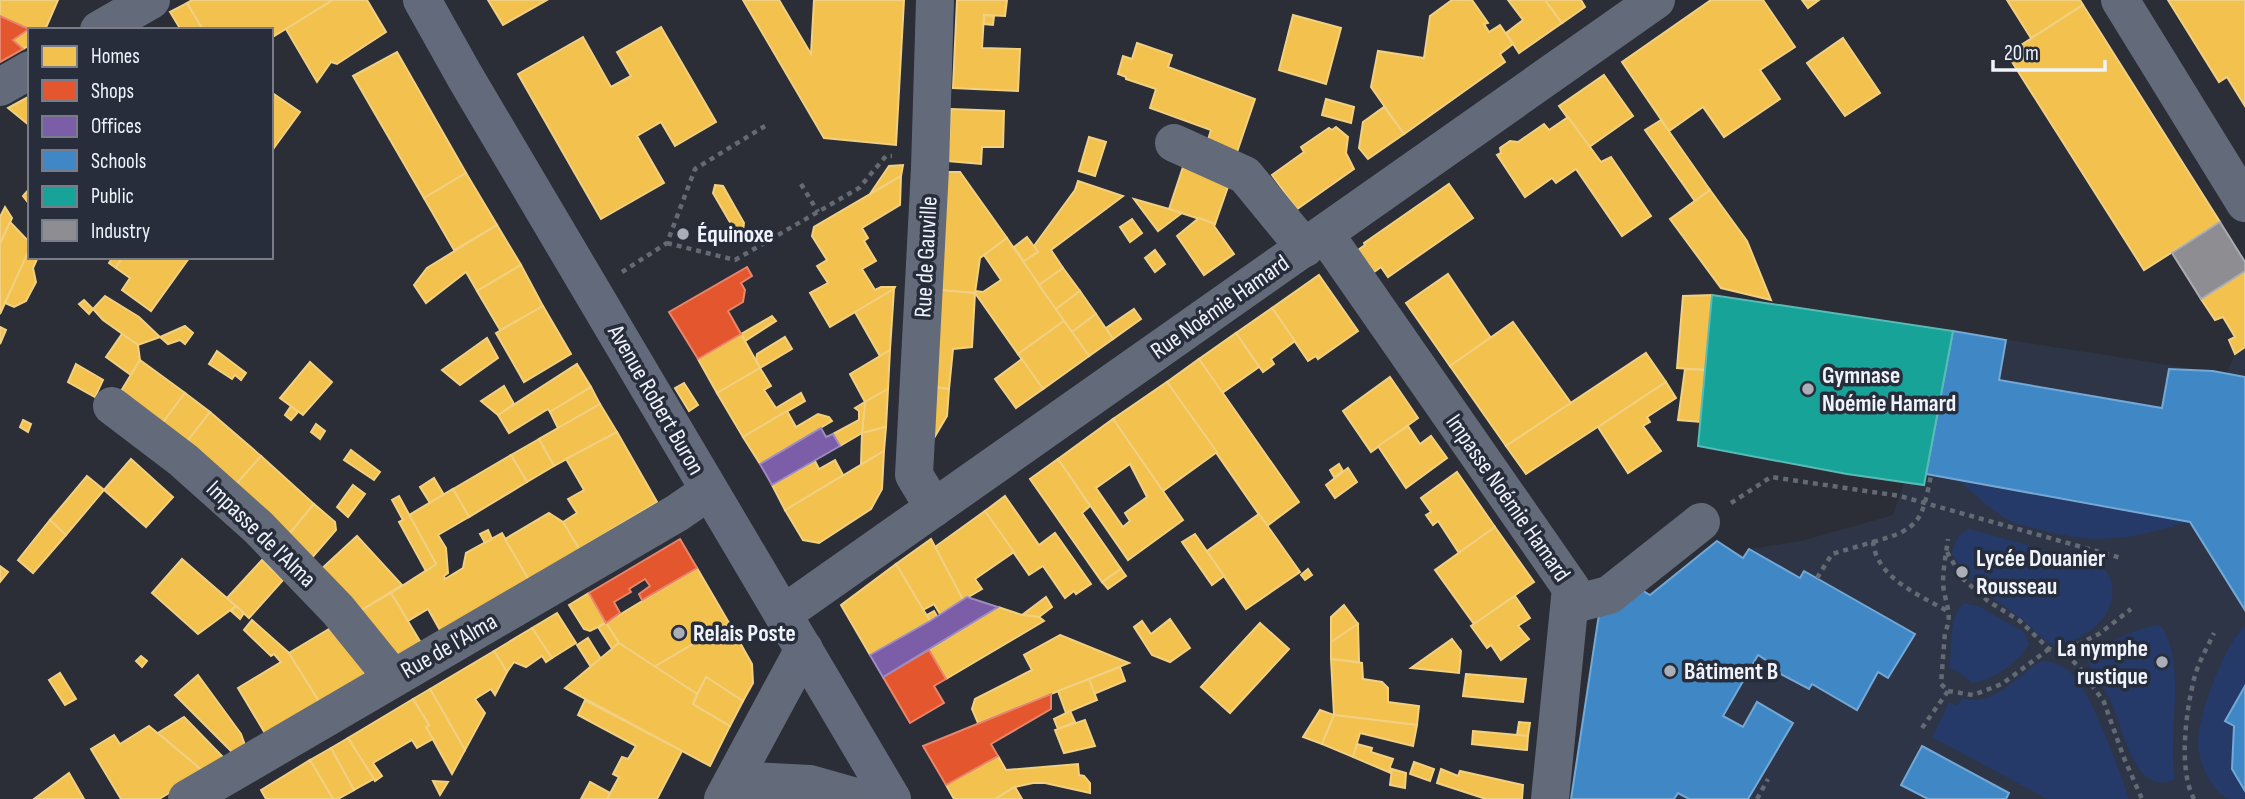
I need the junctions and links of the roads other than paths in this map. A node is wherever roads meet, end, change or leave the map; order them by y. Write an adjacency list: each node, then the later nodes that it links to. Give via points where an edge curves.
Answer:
1 (151, 0): 6 (street)
2 (422, 0): 13 (main road, Avenue Robert Buron)
3 (935, 0): 14 (street, Rue de Gauville, via 914,475)
4 (1656, 0): 11 (street, Rue Noémie Hamard)
5 (2120, 0): 10 (street)
6 (102, 28)
7 (28, 71): 8 (street)
8 (0, 87)
9 (1174, 143): 11 (street, Impasse Noémie Hamard, via 1245,175)
10 (2245, 203)
11 (1315, 241): 14 (street, Rue Noémie Hamard); 16 (street, Impasse Noémie Hamard, via 1571,588)
12 (112, 406): 19 (street, Impasse de l'Alma, via 183,460 258,527 338,610)
13 (709, 491): 17 (main road, Avenue Robert Buron); 19 (street, Rue de l'Alma)
14 (934, 508): 17 (street, Rue Noémie Hamard)
15 (1701, 522): 16 (street, via 1609,595)
16 (1570, 605): 24 (street, Impasse Noémie Hamard)
17 (783, 614): 18 (main road, Avenue Robert Buron)
18 (804, 649): 20 (street); 23 (main road, Avenue Robert Buron)
19 (393, 678): 21 (street, Rue de l'Alma)
20 (729, 789): 22 (street, via 810,783)
21 (187, 799)
22 (863, 799)
23 (892, 799)
24 (1550, 799)

